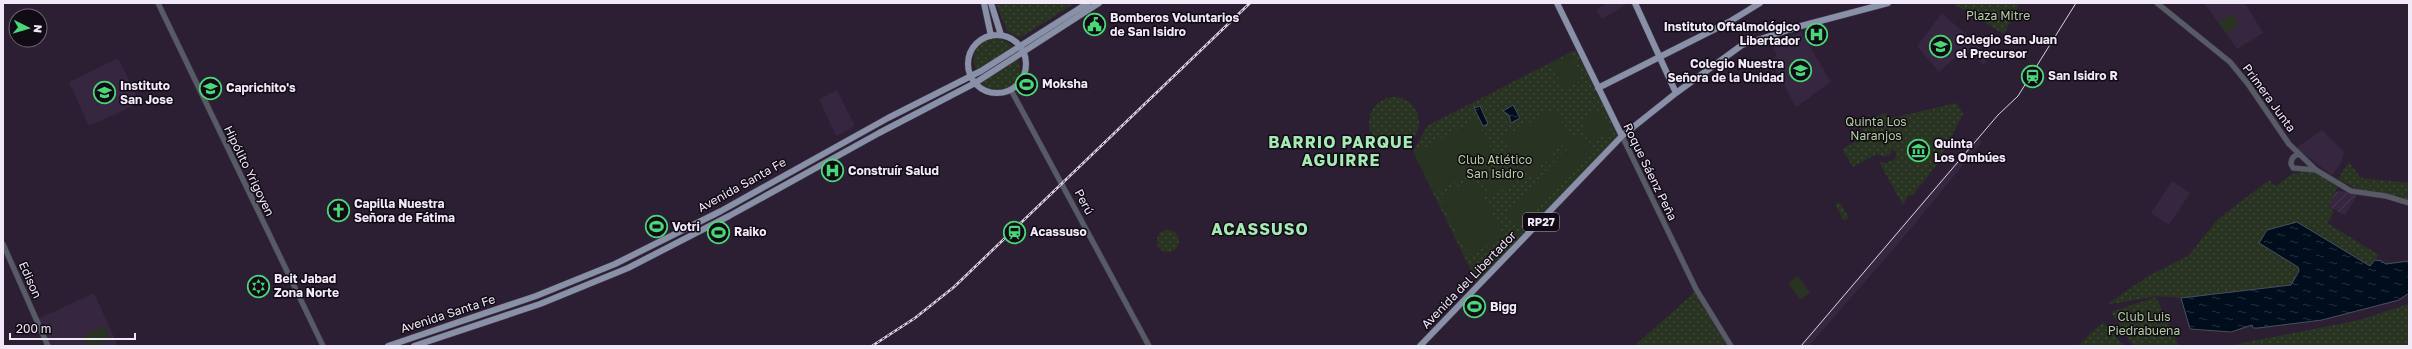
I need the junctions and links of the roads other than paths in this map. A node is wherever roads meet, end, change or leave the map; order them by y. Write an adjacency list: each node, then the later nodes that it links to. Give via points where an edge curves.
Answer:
1 (158, 3): 30 (street, Hipólito Yrigoyen)
2 (984, 3): 12 (main road)
3 (991, 3): 11 (main road)
4 (1099, 3): 10 (main road, Avenida Santa Fe)
5 (1557, 3): 17 (main road, Roque Sáenz Peña)
6 (1635, 3): 14 (main road)
7 (1760, 3): 14 (main road)
8 (1888, 3): 19 (main road, Avenida del Libertador / RP27, via 1742,45)
9 (2157, 3): 21 (street, Primera Junta, via 2230,62)
10 (1086, 7): 13 (main road, Avenida Santa Fe)
11 (1001, 35): 12 (main road); 13 (main road, via 1010,38)
12 (991, 36): 15 (main road, via 978,42 971,52 968,64)
13 (1022, 50): 15 (main road, Avenida Santa Fe); 16 (main road, Avenida Santa Fe); 18 (main road, via 1026,59 1024,73)
14 (1660, 58): 17 (main road); 19 (main road)
15 (971, 76): 16 (main road); 31 (main road, Avenida Santa Fe, via 888,118 716,214 619,262 536,296)
16 (975, 83): 18 (main road, via 982,90 994,93); 32 (main road, Avenida Santa Fe, via 872,136 729,216 623,270 540,304)
17 (1598, 88): 20 (main road, Roque Sáenz Peña)
18 (1011, 90): 33 (street, Perú)
19 (1676, 93): 20 (main road, Avenida del Libertador / RP27)
20 (1622, 136): 34 (main road, Avenida del Libertador / RP27); 35 (street, Roque Sáenz Peña, via 1696,289)
21 (2289, 144): 22 (street, Primera Junta); 23 (street, Primera Junta)
22 (2300, 155): 23 (street, via 2295,155); 24 (street)
23 (2292, 159): 25 (street, via 2293,168)
24 (2305, 161): 25 (street); 26 (street)
25 (2300, 169): 26 (street)
26 (2316, 170): 27 (street, via 2351,191 2386,196)
27 (2409, 203)
28 (3, 244): 29 (street, Edison)
29 (48, 346)
30 (323, 346)
31 (388, 346)
32 (414, 346)
33 (1149, 346)
34 (1420, 346)
35 (1731, 346)

